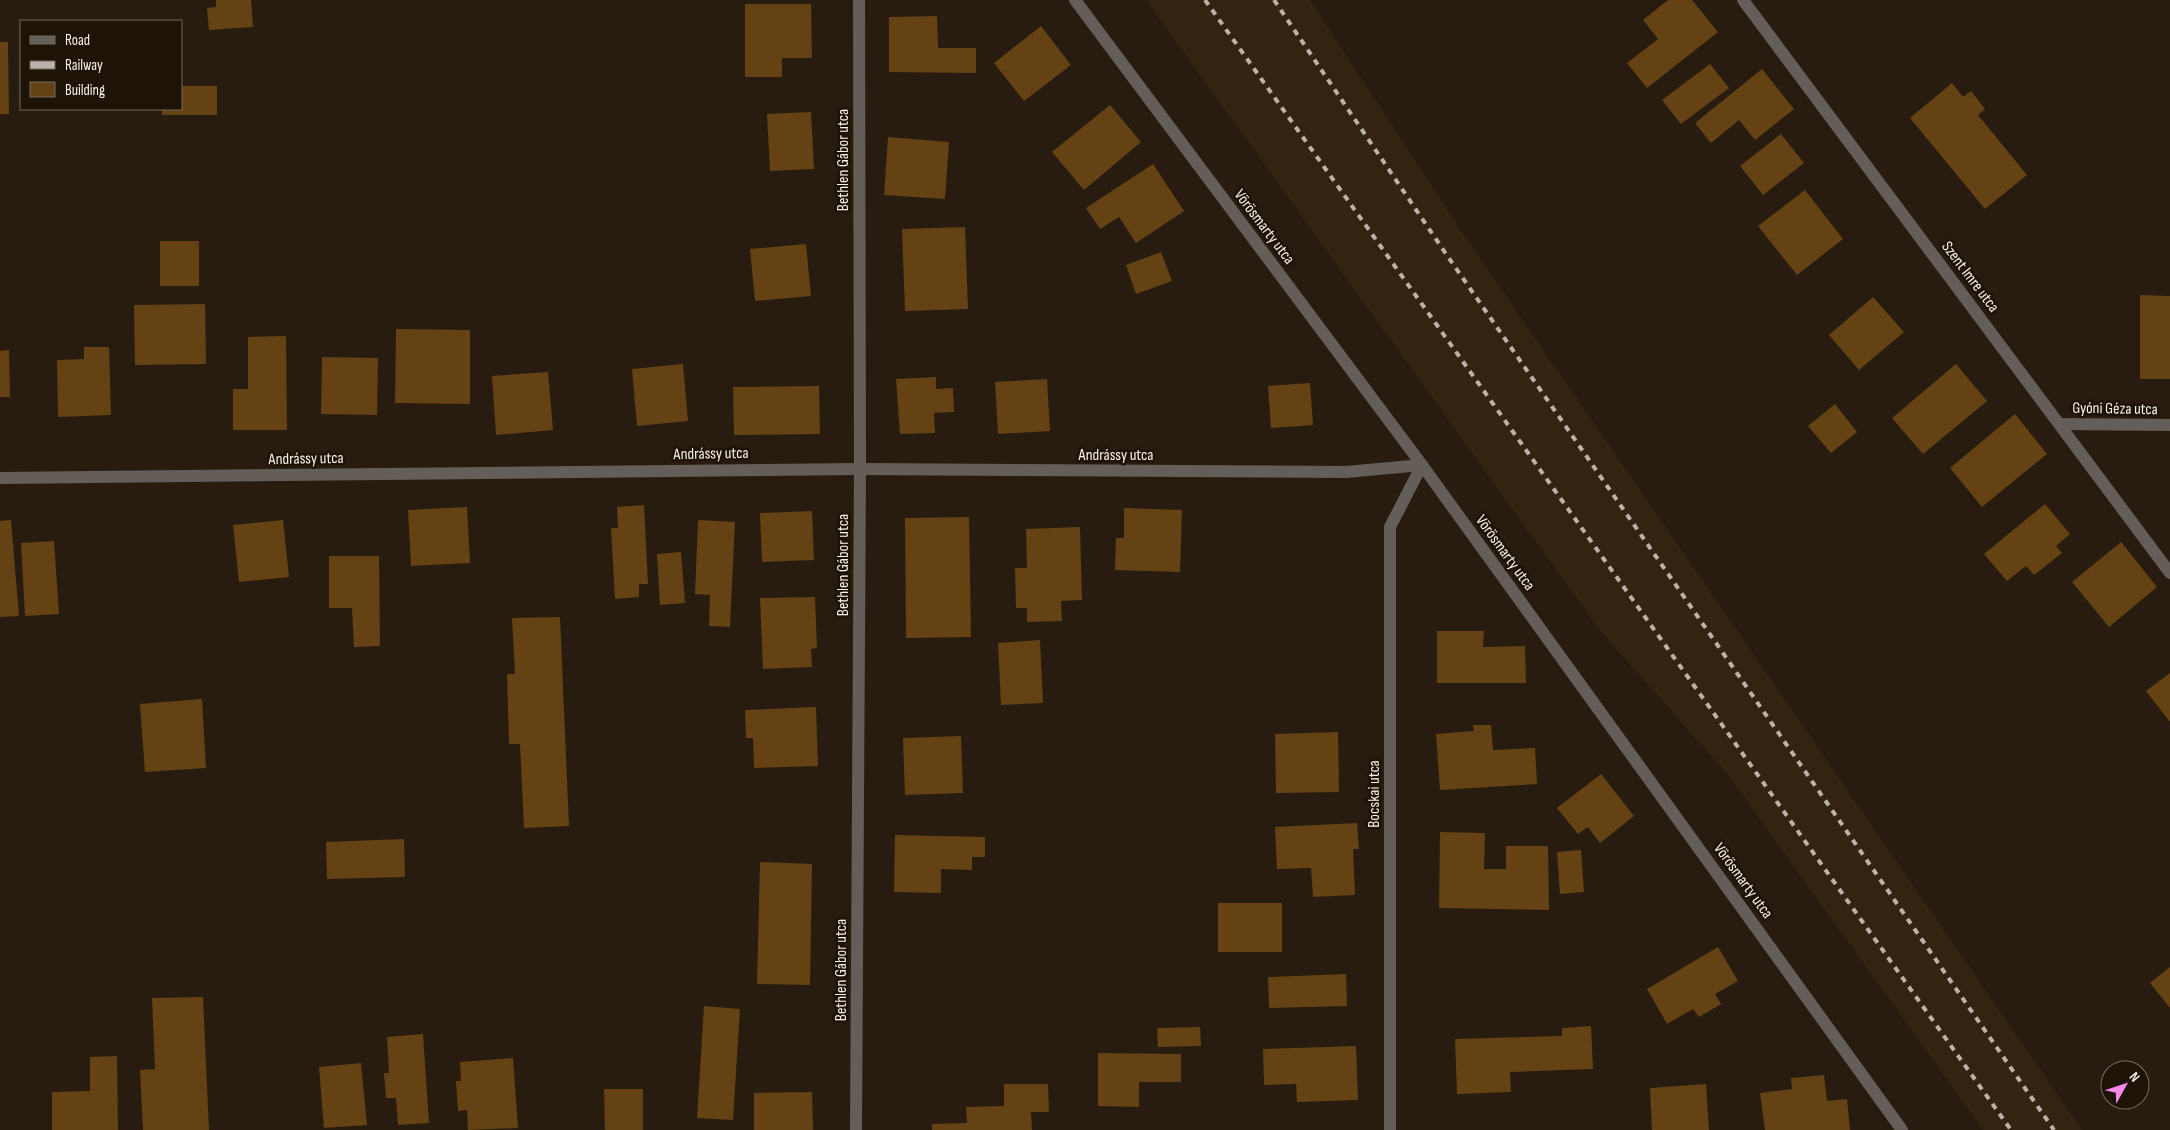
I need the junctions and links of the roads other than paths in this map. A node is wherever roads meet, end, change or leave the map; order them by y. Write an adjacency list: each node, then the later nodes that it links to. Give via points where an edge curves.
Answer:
1 (858, 0): 7 (street, Bethlen Gábor utca)
2 (1075, 0): 6 (street, Vörösmarty utca)
3 (1743, 0): 4 (street, Szent Imre utca)
4 (2059, 424): 5 (street, Gyóni Géza utca); 9 (street, Szent Imre utca)
5 (2170, 425)
6 (1422, 465): 7 (street, Andrássy utca, via 1346,472); 11 (street, Bocskai utca, via 1390,527); 12 (street, Vörösmarty utca)
7 (860, 469): 8 (street, Andrássy utca); 10 (street, Bethlen Gábor utca)
8 (0, 478)
9 (2170, 573)
10 (856, 1130)
11 (1390, 1130)
12 (1902, 1130)

